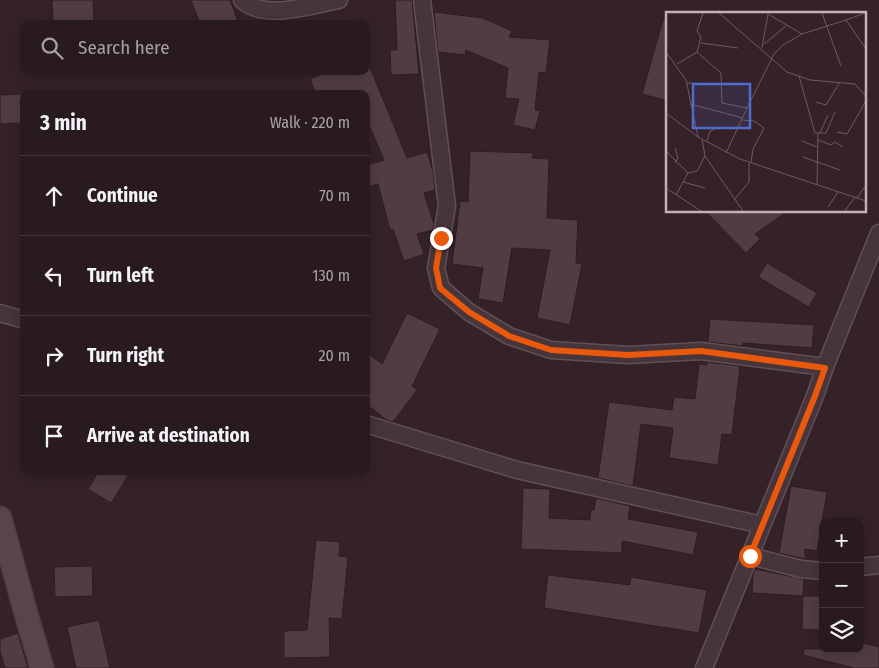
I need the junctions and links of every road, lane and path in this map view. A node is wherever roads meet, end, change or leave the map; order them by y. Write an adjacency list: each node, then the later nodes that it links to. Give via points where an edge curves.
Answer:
1 (242, 0): 2 (street, via 256,8 280,11)
2 (339, 0)
3 (422, 0): 7 (street, via 447,206 436,268 440,288 469,312 509,336 551,350 628,355 701,351)
4 (879, 233): 7 (street)
5 (0, 313): 6 (street)
6 (20, 319)
7 (825, 368): 10 (street)
8 (370, 425): 10 (street, via 517,470)
9 (0, 518): 15 (street)
10 (762, 525): 11 (street)
11 (750, 556): 14 (street); 16 (street)
12 (879, 565): 13 (street)
13 (864, 567)
14 (819, 571)
15 (42, 668)
16 (704, 668)

